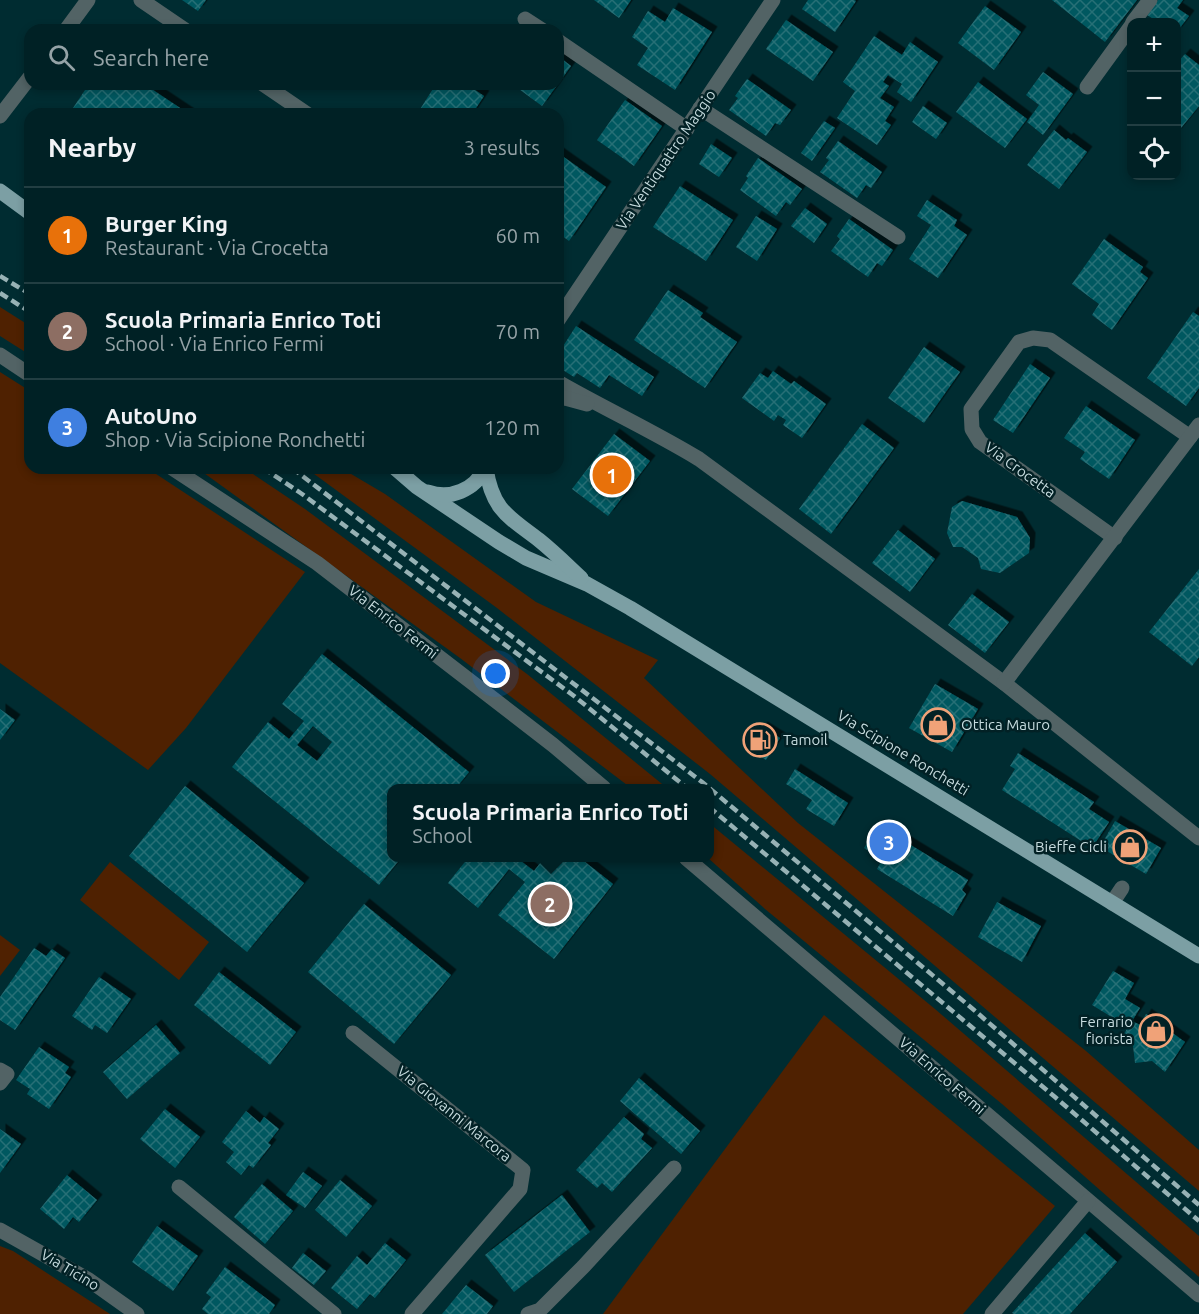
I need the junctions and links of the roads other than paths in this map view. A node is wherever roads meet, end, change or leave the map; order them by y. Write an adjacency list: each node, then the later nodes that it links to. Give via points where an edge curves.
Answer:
1 (88, 0): 7 (street)
2 (141, 0): 8 (street)
3 (773, 0): 16 (street, Via Ventiquattro Maggio)
4 (1150, 0): 5 (street)
5 (1136, 18)
6 (525, 19): 9 (street)
7 (70, 24)
8 (176, 24)
9 (533, 24)
10 (1127, 31): 13 (street)
11 (564, 45): 18 (street)
12 (24, 85): 17 (street)
13 (1087, 87)
14 (272, 90): 15 (street)
15 (298, 108)
16 (700, 108): 18 (street, Via Ventiquattro Maggio); 21 (street)
17 (0, 116)
18 (687, 129): 23 (street, Via Ventiquattro Maggio)
19 (0, 191): 20 (main road)
20 (24, 209)
21 (898, 237)
22 (564, 295): 23 (street)
23 (571, 300): 24 (street, Via Ventiquattro Maggio)
24 (564, 311)
25 (0, 355): 26 (street)
26 (24, 371)
27 (564, 385): 29 (street)
28 (564, 399): 29 (street)
29 (607, 410): 39 (street, via 655,432 699,459)
30 (1195, 431): 37 (street, Via Crocetta); 37 (street, Via Crocetta, via 1050,340 1033,338 1018,342 971,409 972,429 980,442)
31 (181, 474): 40 (street, Via Enrico Fermi, via 317,563)
32 (402, 474): 36 (main road, Via Scipione Ronchetti)
33 (407, 474): 36 (main road)
34 (481, 474): 36 (main road, via 471,486 458,492 437,494)
35 (488, 474): 38 (main road, Via Scipione Ronchetti, via 505,514)
36 (417, 487): 38 (main road, Via Scipione Ronchetti, via 526,558)
37 (1115, 538): 39 (street, Via Crocetta)
38 (587, 584): 44 (main road, Via Scipione Ronchetti)
39 (1004, 683): 41 (street)
40 (598, 784)
41 (1199, 838)
42 (691, 862): 51 (street, Via Enrico Fermi)
43 (1122, 888): 44 (street)
44 (1112, 903): 45 (main road, Via Scipione Ronchetti)
45 (1199, 956)
46 (353, 1033): 56 (street, Via Giovanni Marcora, via 523,1170 520,1189)
47 (0, 1070): 48 (street, via 7,1074)
48 (0, 1083)
49 (674, 1168): 57 (street, via 540,1310)
50 (179, 1187): 55 (street)
51 (1088, 1201): 53 (street, Via Enrico Fermi); 58 (street)
52 (0, 1230): 54 (street, Via Ticino, via 89,1280)
53 (1199, 1294)
54 (136, 1314)
55 (334, 1314)
56 (412, 1314)
57 (528, 1314)
58 (992, 1314)

